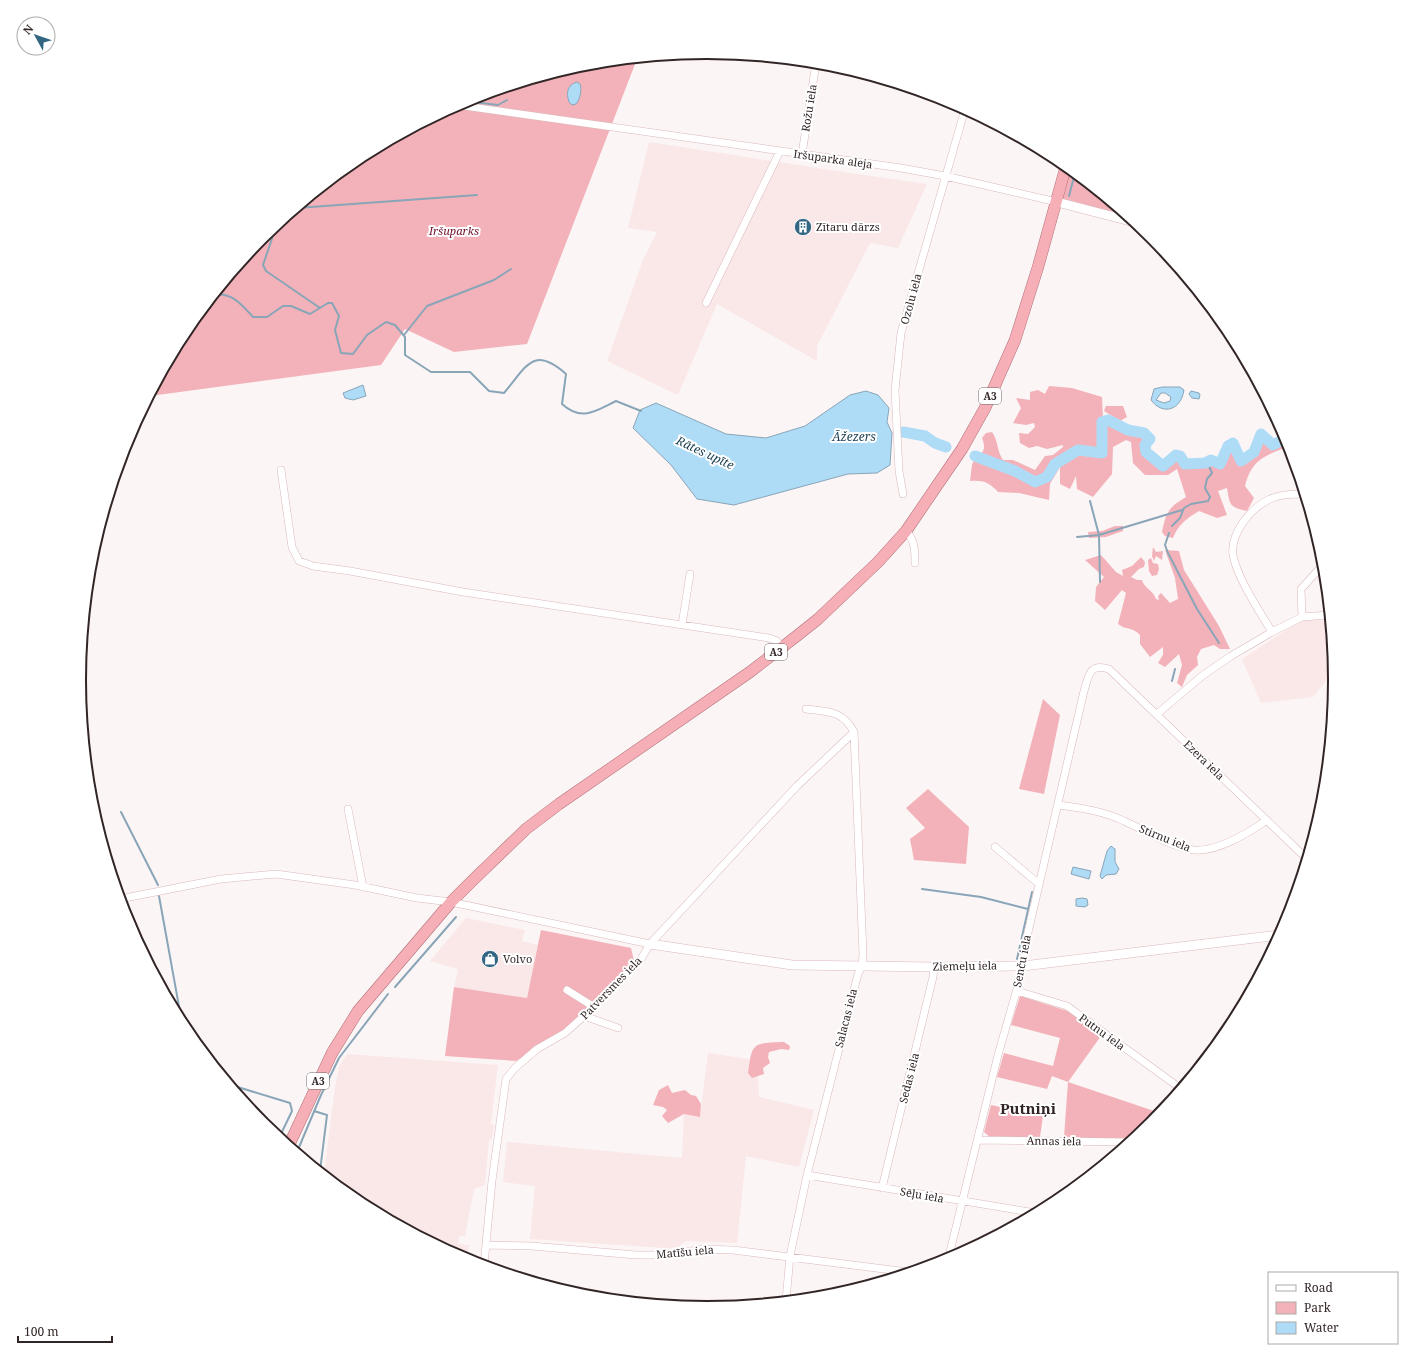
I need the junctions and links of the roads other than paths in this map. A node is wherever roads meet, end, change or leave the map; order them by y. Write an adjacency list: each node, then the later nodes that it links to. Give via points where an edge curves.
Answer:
1 (815, 69): 5 (street, Rožu iela)
2 (468, 107): 4 (street, Iršuparka aleja)
3 (963, 114): 7 (street, Ozolu iela)
4 (780, 151): 5 (street, Iršuparka aleja); 10 (street)
5 (802, 154): 7 (street, Iršuparka aleja)
6 (1064, 173): 8 (highway, A3)
7 (945, 176): 8 (street, Iršuparka aleja); 12 (street, Ozolu iela, via 901,333 895,390 899,471)
8 (1057, 202): 9 (street); 14 (highway, A3, via 1018,333 985,408 956,460)
9 (1122, 219)
10 (706, 303)
11 (281, 470): 20 (street, via 292,547 299,561 314,566 463,592)
12 (903, 494)
13 (1299, 494): 21 (street, via 1286,494 1270,499 1249,514 1236,535 1233,554 1237,570)
14 (906, 531): 15 (street, via 915,548); 22 (highway, A3, via 878,562 818,619)
15 (915, 563)
16 (1318, 571): 19 (street, via 1301,589)
17 (690, 574): 20 (street)
18 (1325, 615): 19 (street)
19 (1302, 617): 21 (street)
20 (682, 625): 22 (street, via 769,638 777,641)
21 (1272, 632): 25 (street, via 1208,672)
22 (782, 647): 35 (highway, A3, via 526,829)
23 (1099, 666): 25 (street, Ezera iela, via 1109,669); 27 (street, Senču iela, via 1090,672 1084,691)
24 (806, 709): 26 (street, via 835,713 849,723)
25 (1157, 714): 29 (street, Ezera iela)
26 (854, 732): 37 (street, Patversmes iela, via 797,786); 38 (street, Salacas iela)
27 (1059, 805): 29 (street, Stirnu iela, via 1098,811 1184,848 1195,850 1207,850 1222,845); 32 (street, Senču iela)
28 (348, 809): 33 (street)
29 (1267, 820): 31 (street, Ezera iela)
30 (995, 847): 32 (street)
31 (1303, 855)
32 (1039, 884): 39 (street, Senču iela)
33 (363, 887): 34 (street, via 276,874 221,879); 35 (street)
34 (126, 898)
35 (451, 902): 37 (street); 48 (highway, A3, via 358,1011 332,1053)
36 (1273, 936): 39 (street, Ziemeļu iela)
37 (650, 944): 38 (street, Ziemeļu iela, via 792,965); 43 (street, Patversmes iela, via 641,959)
38 (862, 966): 40 (street, Ziemeļu iela); 50 (street, Salacas iela)
39 (1023, 966): 40 (street, Ziemeļu iela); 42 (street, Senču iela)
40 (934, 967): 51 (street, Sedas iela)
41 (567, 990): 43 (street)
42 (1017, 991): 46 (street, Putnu iela, via 1067,1006); 47 (street, Senču iela, via 998,1055)
43 (594, 1007): 44 (street, Patversmes iela)
44 (584, 1016): 45 (street); 54 (street, Patversmes iela, via 565,1033 537,1049 506,1079 493,1167)
45 (618, 1028)
46 (1177, 1086)
47 (978, 1140): 49 (street, Annas iela); 52 (street, Senču iela)
48 (291, 1141)
49 (1121, 1142)
50 (807, 1175): 51 (street, Sēļu iela); 56 (street, Salacas iela)
51 (882, 1188): 52 (street, Sēļu iela)
52 (962, 1201): 53 (street, Sēļu iela); 55 (street, Senču iela)
53 (1027, 1212)
54 (486, 1245): 56 (street, Matīšu iela, via 540,1246 636,1255 670,1255 703,1249); 57 (street, Patversmes iela)
55 (950, 1252)
56 (790, 1256): 58 (street, Matīšu iela); 59 (street, Salacas iela)
57 (485, 1260)
58 (898, 1271)
59 (786, 1296)

